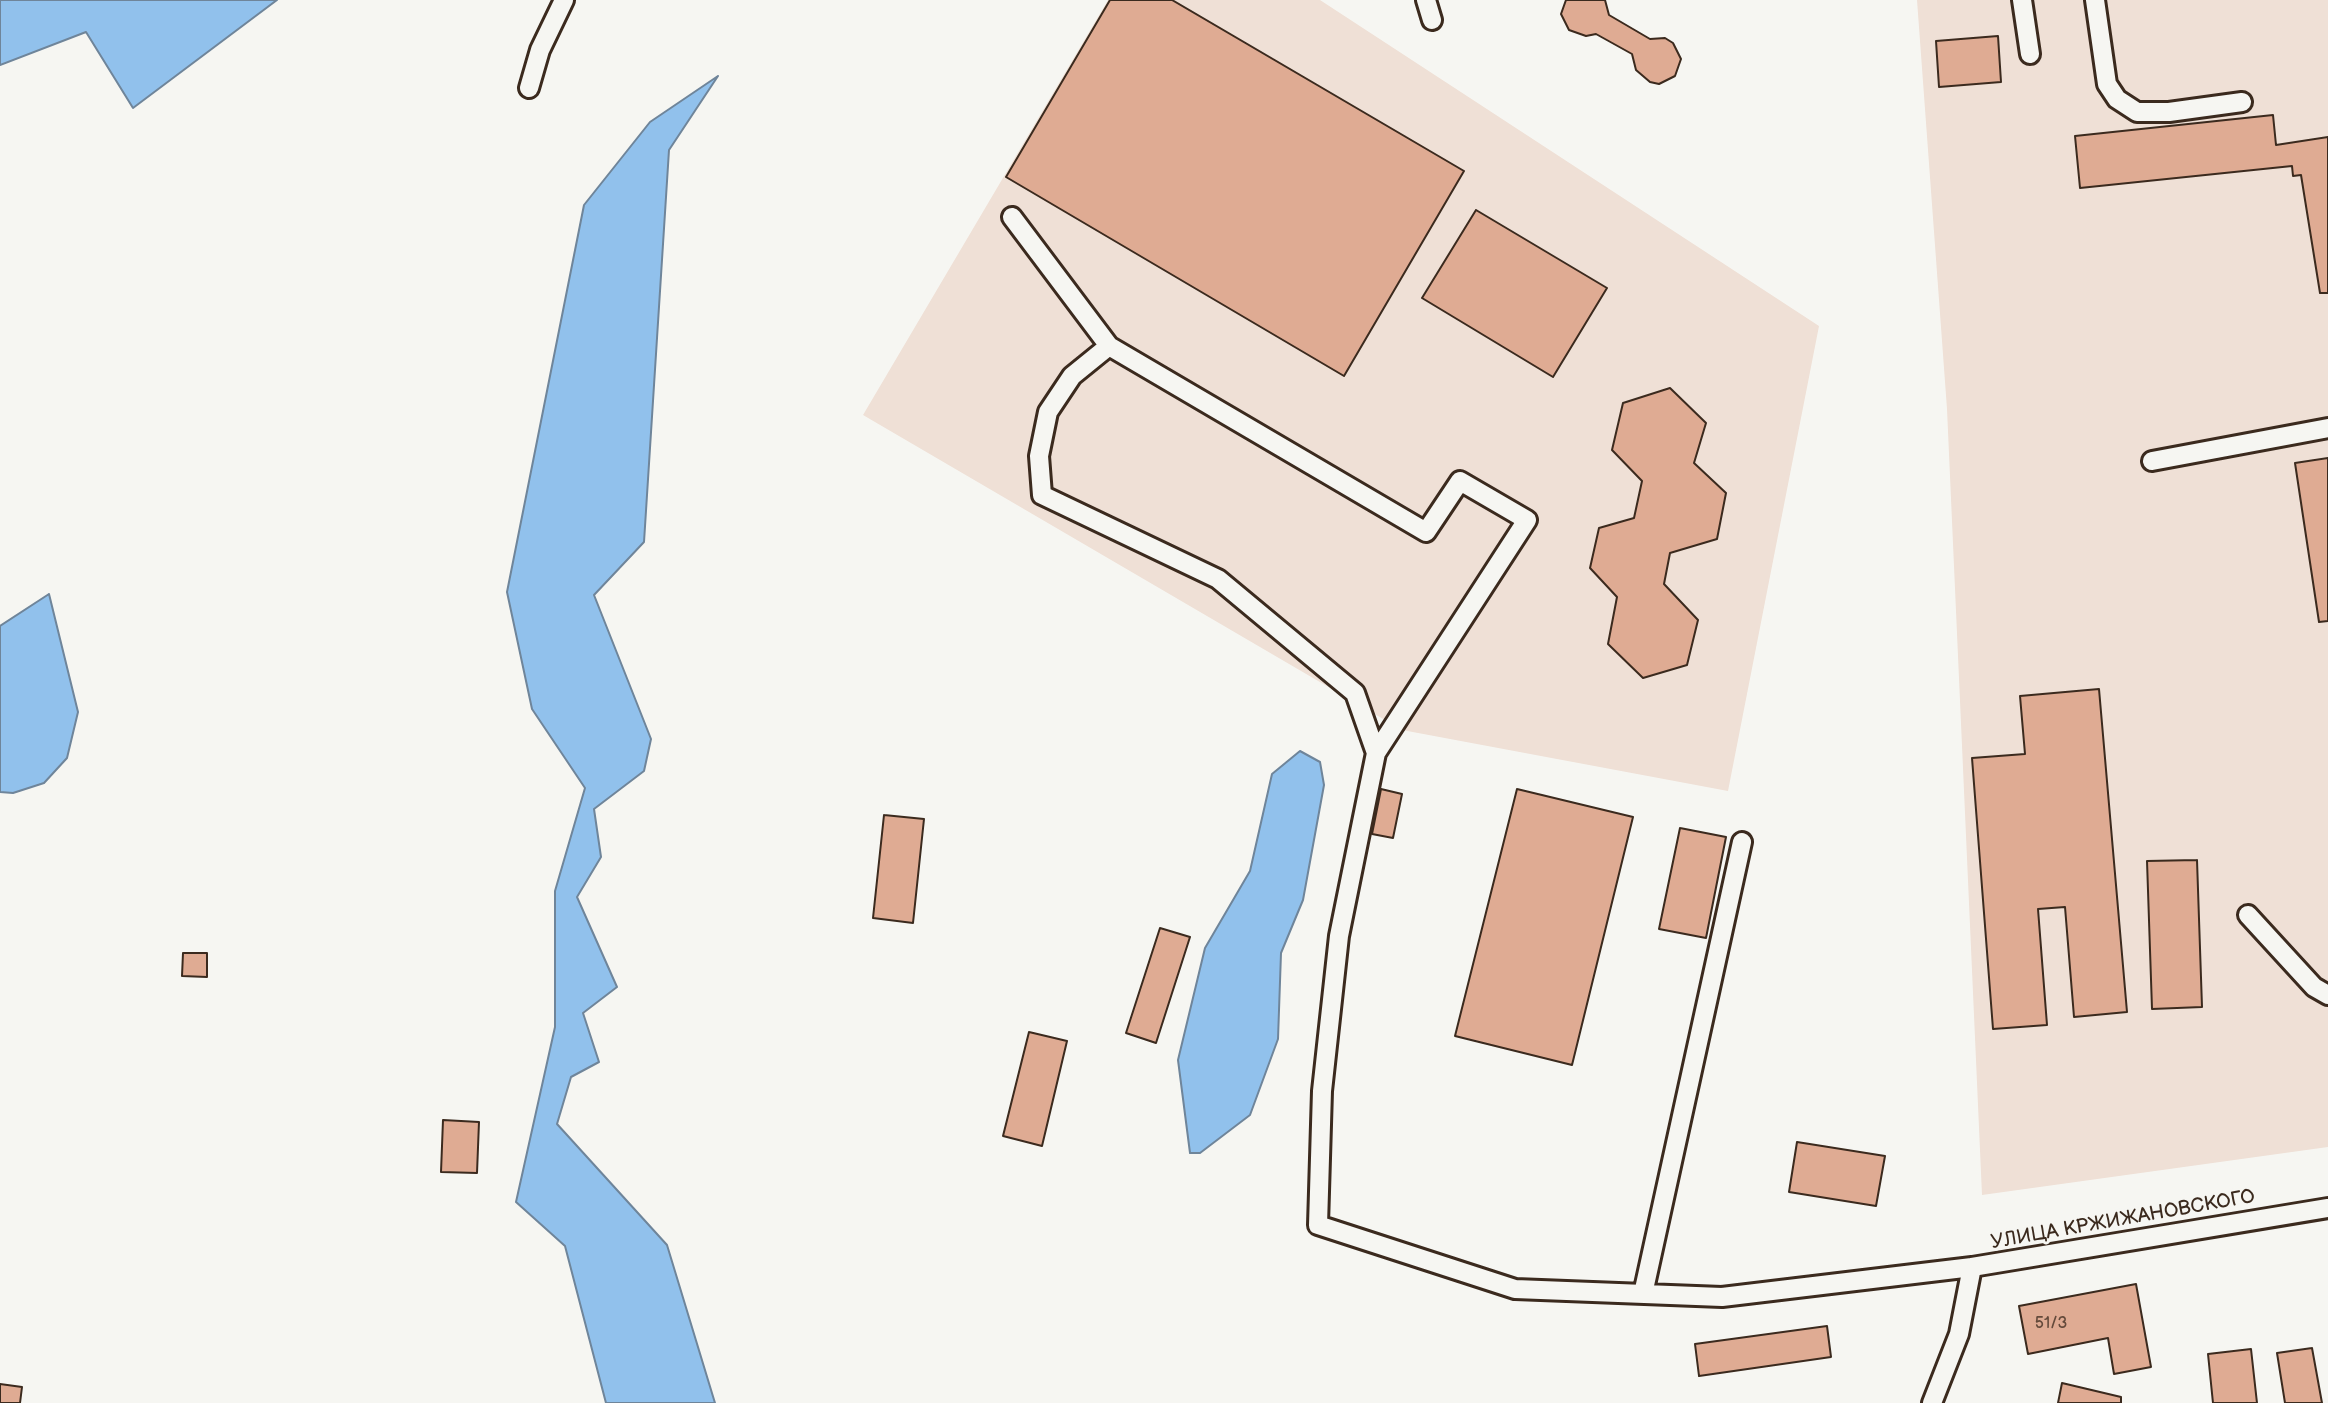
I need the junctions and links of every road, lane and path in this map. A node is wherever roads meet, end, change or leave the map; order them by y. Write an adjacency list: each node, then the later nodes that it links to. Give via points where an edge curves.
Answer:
1 (564, 0): 7 (street)
2 (1426, 0): 5 (street)
3 (2022, 0): 6 (street)
4 (2095, 0): 8 (street, via 2107,84 2117,99 2137,112)
5 (1432, 20)
6 (2030, 54)
7 (529, 88)
8 (2242, 102)
9 (1012, 217): 10 (street)
10 (1109, 346): 13 (street, via 1072,376 1048,412 1039,456 1042,495 1218,579 1355,693); 13 (street, via 1426,532 1460,481 1527,520)
11 (2328, 428): 12 (street)
12 (2152, 461)
13 (1376, 753): 19 (street, via 1339,936 1322,1091 1318,1225 1515,1289)
14 (1742, 842): 19 (street)
15 (2248, 915): 16 (street, via 2314,987)
16 (2328, 995)
17 (2328, 1208): 18 (street, УЛИЦА КРЖИЖАНОВСКОГО)
18 (1972, 1267): 19 (street, via 1722,1297); 20 (street, УЛИЦА КРЖИЖАНОВСКОГО, via 1959,1334)
19 (1643, 1294)
20 (1932, 1403)

